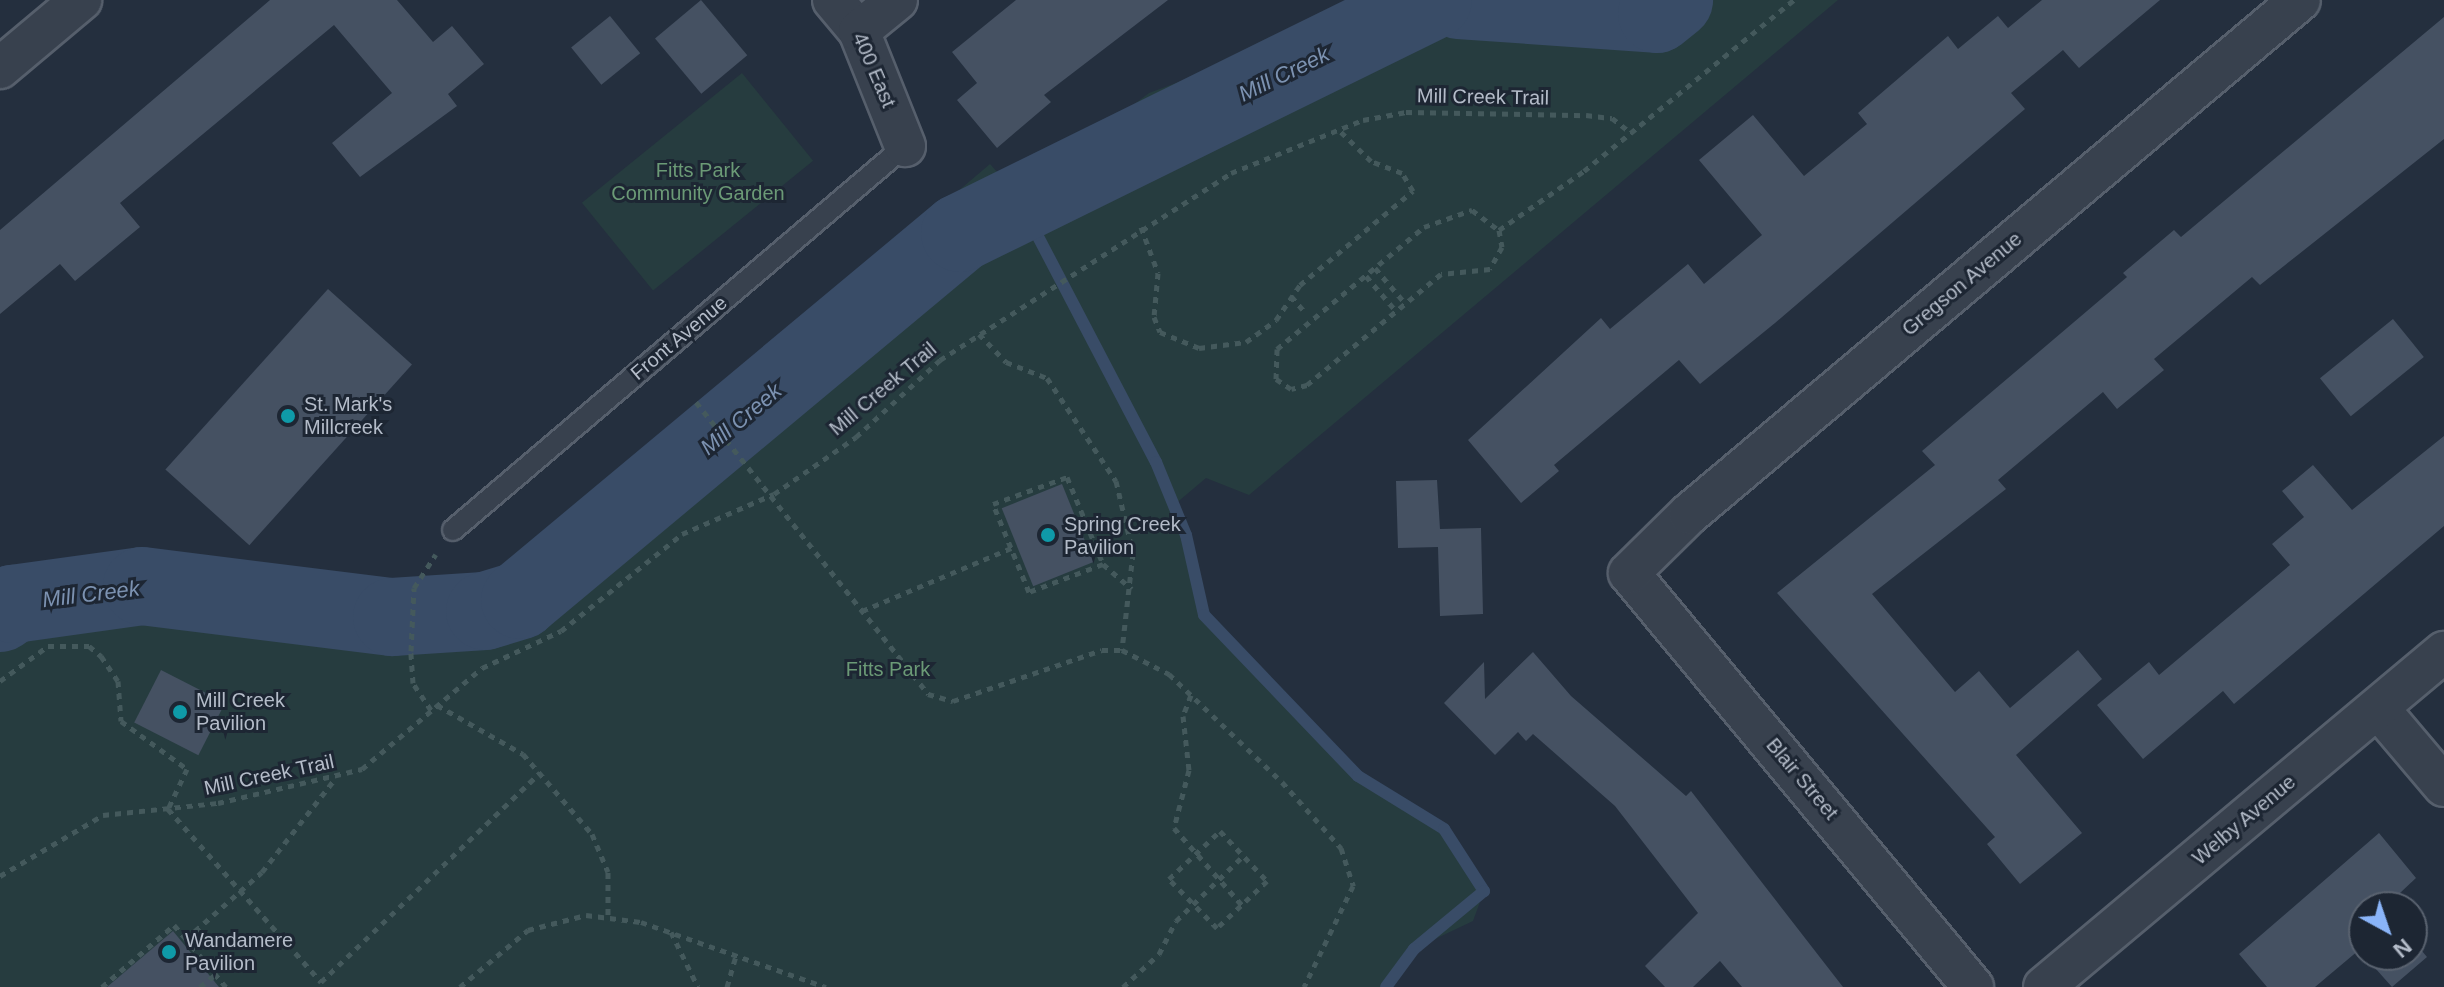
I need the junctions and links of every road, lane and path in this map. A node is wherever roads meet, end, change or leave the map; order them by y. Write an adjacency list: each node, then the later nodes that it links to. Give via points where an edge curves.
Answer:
1 (81, 0): 7 (street)
2 (833, 0): 6 (street, 400 East)
3 (897, 0): 6 (street)
4 (1794, 0): 9 (path)
5 (2300, 0): 25 (street, Gregson Avenue, via 1689,514)
6 (859, 31): 10 (street, 400 East)
7 (0, 68)
8 (1338, 129): 9 (path, Mill Creek Trail, via 1406,112 1586,115 1612,118); 11 (path, Mill Creek Trail, via 1231,173); 15 (path, via 1371,161 1402,173 1413,191)
9 (1631, 133): 12 (path)
10 (905, 146): 22 (lane, Front Avenue)
11 (1141, 227): 15 (path, via 1158,273 1154,317 1168,340 1199,348 1246,342); 19 (path, Mill Creek Trail)
12 (1499, 230): 13 (path, via 1480,213 1453,213); 16 (path, via 1502,247 1490,269 1441,274)
13 (1375, 268): 14 (path); 16 (path)
14 (1366, 276): 18 (path); 18 (path, via 1277,349 1276,379 1291,389 1307,385)
15 (1291, 296): 17 (path)
16 (1405, 303): 18 (path)
17 (1304, 311)
18 (1396, 311)
19 (979, 334): 21 (path, Mill Creek Trail, via 911,382 856,437); 27 (path, via 1006,362 1047,378 1100,450 1127,517)
20 (698, 404): 21 (path)
21 (774, 494): 28 (path); 33 (path, Mill Creek Trail, via 682,534 561,631 482,668)
22 (453, 530)
23 (1011, 548): 24 (path, via 1029,592); 24 (path, via 993,504 1067,477); 28 (path)
24 (1103, 564): 27 (path)
25 (1629, 573): 61 (street, Blair Street)
26 (419, 578): 35 (path, via 414,588 413,683)
27 (1132, 589): 29 (path)
28 (862, 611): 29 (path, via 916,683 940,700)
29 (1122, 650): 32 (path, via 1141,655)
30 (2444, 652): 34 (street, Welby Avenue)
31 (0, 681): 39 (path, via 48,646 89,646 118,681 121,721 187,769)
32 (1191, 695): 40 (path, via 1183,716 1189,770 1174,828); 60 (path, via 1282,782 1350,865 1347,908)
33 (437, 705): 35 (path, Mill Creek Trail); 36 (path, via 510,744)
34 (2378, 708): 38 (street); 62 (street, Welby Avenue)
35 (431, 710): 37 (path, Mill Creek Trail, via 362,769)
36 (540, 773): 44 (path, via 321,982); 47 (path, via 603,851)
37 (335, 778): 39 (path, Mill Creek Trail); 44 (path)
38 (2444, 786)
39 (168, 809): 42 (path, Mill Creek Trail, via 76,824); 44 (path)
40 (1195, 855): 41 (path, via 1220,831); 43 (path); 45 (path, via 1169,879)
41 (1243, 856): 43 (path); 46 (path, via 1267,881)
42 (0, 876)
43 (1218, 879): 45 (path); 46 (path)
44 (244, 891): 49 (path)
45 (1193, 903): 46 (path, via 1217,928); 59 (path, via 1151,964)
46 (1242, 905)
47 (608, 915): 48 (path); 55 (path, via 528,930)
48 (671, 932): 50 (path); 56 (path)
49 (186, 939): 51 (path); 52 (path, via 174,925)
50 (736, 955): 57 (path); 58 (path)
51 (216, 974): 53 (path); 54 (path)
52 (102, 987)
53 (200, 987)
54 (226, 987)
55 (460, 987)
56 (698, 987)
57 (727, 987)
58 (826, 987)
59 (1123, 987)
60 (1304, 987)
61 (1973, 987)
62 (2044, 987)

